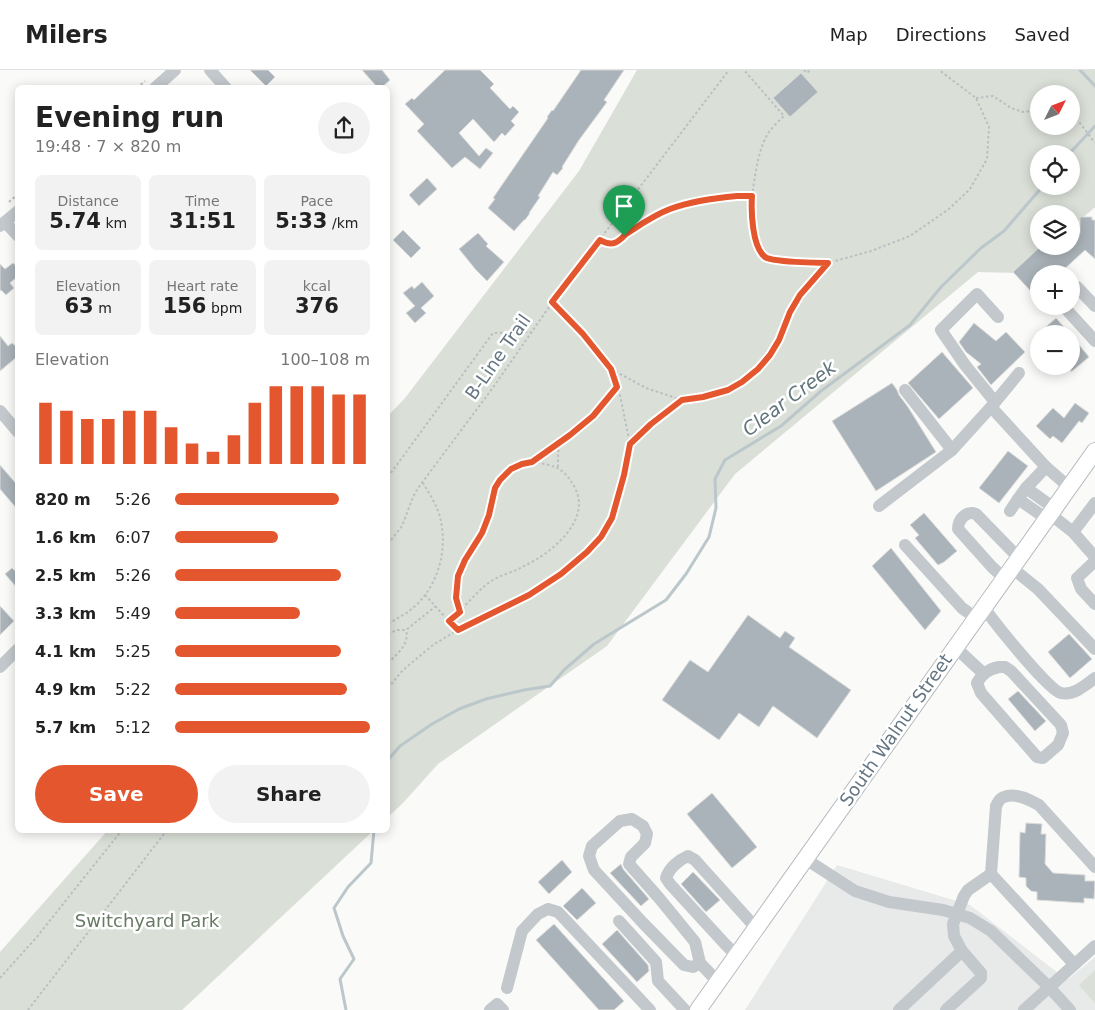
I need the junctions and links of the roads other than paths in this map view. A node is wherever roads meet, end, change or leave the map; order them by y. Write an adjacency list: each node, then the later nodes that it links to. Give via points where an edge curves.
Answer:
1 (175, 70): 3 (street)
2 (210, 70): 4 (street)
3 (158, 85)
4 (223, 85)
5 (15, 214): 6 (street)
6 (3, 224): 7 (street)
7 (15, 234)
8 (1080, 290): 9 (street)
9 (1095, 306)
10 (1071, 315): 12 (street)
11 (998, 318): 15 (street, via 977,294 941,330)
12 (1095, 341)
13 (1019, 373): 15 (street)
14 (905, 390): 18 (street)
15 (993, 405): 18 (street); 20 (street)
16 (0, 411): 17 (street)
17 (15, 428)
18 (952, 450): 25 (street)
19 (1095, 450): 21 (main road, South Walnut Street)
20 (1046, 467): 21 (street); 22 (street)
21 (1069, 487): 27 (main road, South Walnut Street)
22 (1026, 488): 23 (street); 27 (street)
23 (1018, 500): 26 (street); 27 (street)
24 (1095, 503): 28 (street)
25 (879, 506)
26 (1010, 511)
27 (1050, 514): 28 (street); 32 (main road, South Walnut Street)
28 (1073, 532): 30 (street)
29 (905, 545): 34 (street, via 962,608)
30 (1095, 557)
31 (1095, 561): 33 (street, via 1077,578 1081,589)
32 (1012, 568): 32 (street, via 976,514 968,513 959,521 958,529 992,567); 34 (main road, South Walnut Street); 36 (street, via 1038,589)
33 (1095, 604)
34 (980, 612): 35 (main road, South Walnut Street); 40 (street, via 995,623 1059,693 1069,694)
35 (955, 648): 39 (street); 41 (main road, South Walnut Street)
36 (1095, 649)
37 (15, 652): 38 (street)
38 (0, 667)
39 (984, 674): 39 (street, via 977,683 981,693 1036,756 1043,758 1058,745 1063,733 1060,725 1011,671 999,667)
40 (1095, 678)
41 (804, 858): 44 (street, via 855,891 888,902); 46 (main road, South Walnut Street)
42 (1095, 867): 43 (street, via 1039,805 1011,795 1004,796 996,806)
43 (991, 874): 44 (street, via 968,890); 51 (street)
44 (956, 914): 48 (street, via 954,936); 53 (street, via 970,918 991,931)
45 (619, 921): 58 (street, via 656,962 658,981)
46 (756, 928): 49 (main road, South Walnut Street); 49 (street, via 695,860 688,856 682,858 668,872 666,878 670,884)
47 (1095, 946): 51 (street)
48 (962, 951): 60 (street); 61 (street, via 981,973 981,978)
49 (736, 955): 52 (main road, South Walnut Street)
50 (700, 963): 50 (street, via 695,942 629,864 631,857 645,843 647,834 643,826 632,819 620,821 592,846 589,856 594,870 684,965); 52 (street)
51 (1074, 964): 53 (street)
52 (718, 982): 59 (main road, South Walnut Street)
53 (1049, 987): 62 (street); 63 (street)
54 (507, 988): 57 (street, via 522,931 548,908 558,912)
55 (490, 1010): 56 (street, via 497,1004)
56 (503, 1010)
57 (650, 1010)
58 (685, 1010)
59 (698, 1010)
60 (899, 1010)
61 (946, 1010)
62 (1024, 1010)
63 (1070, 1010)

